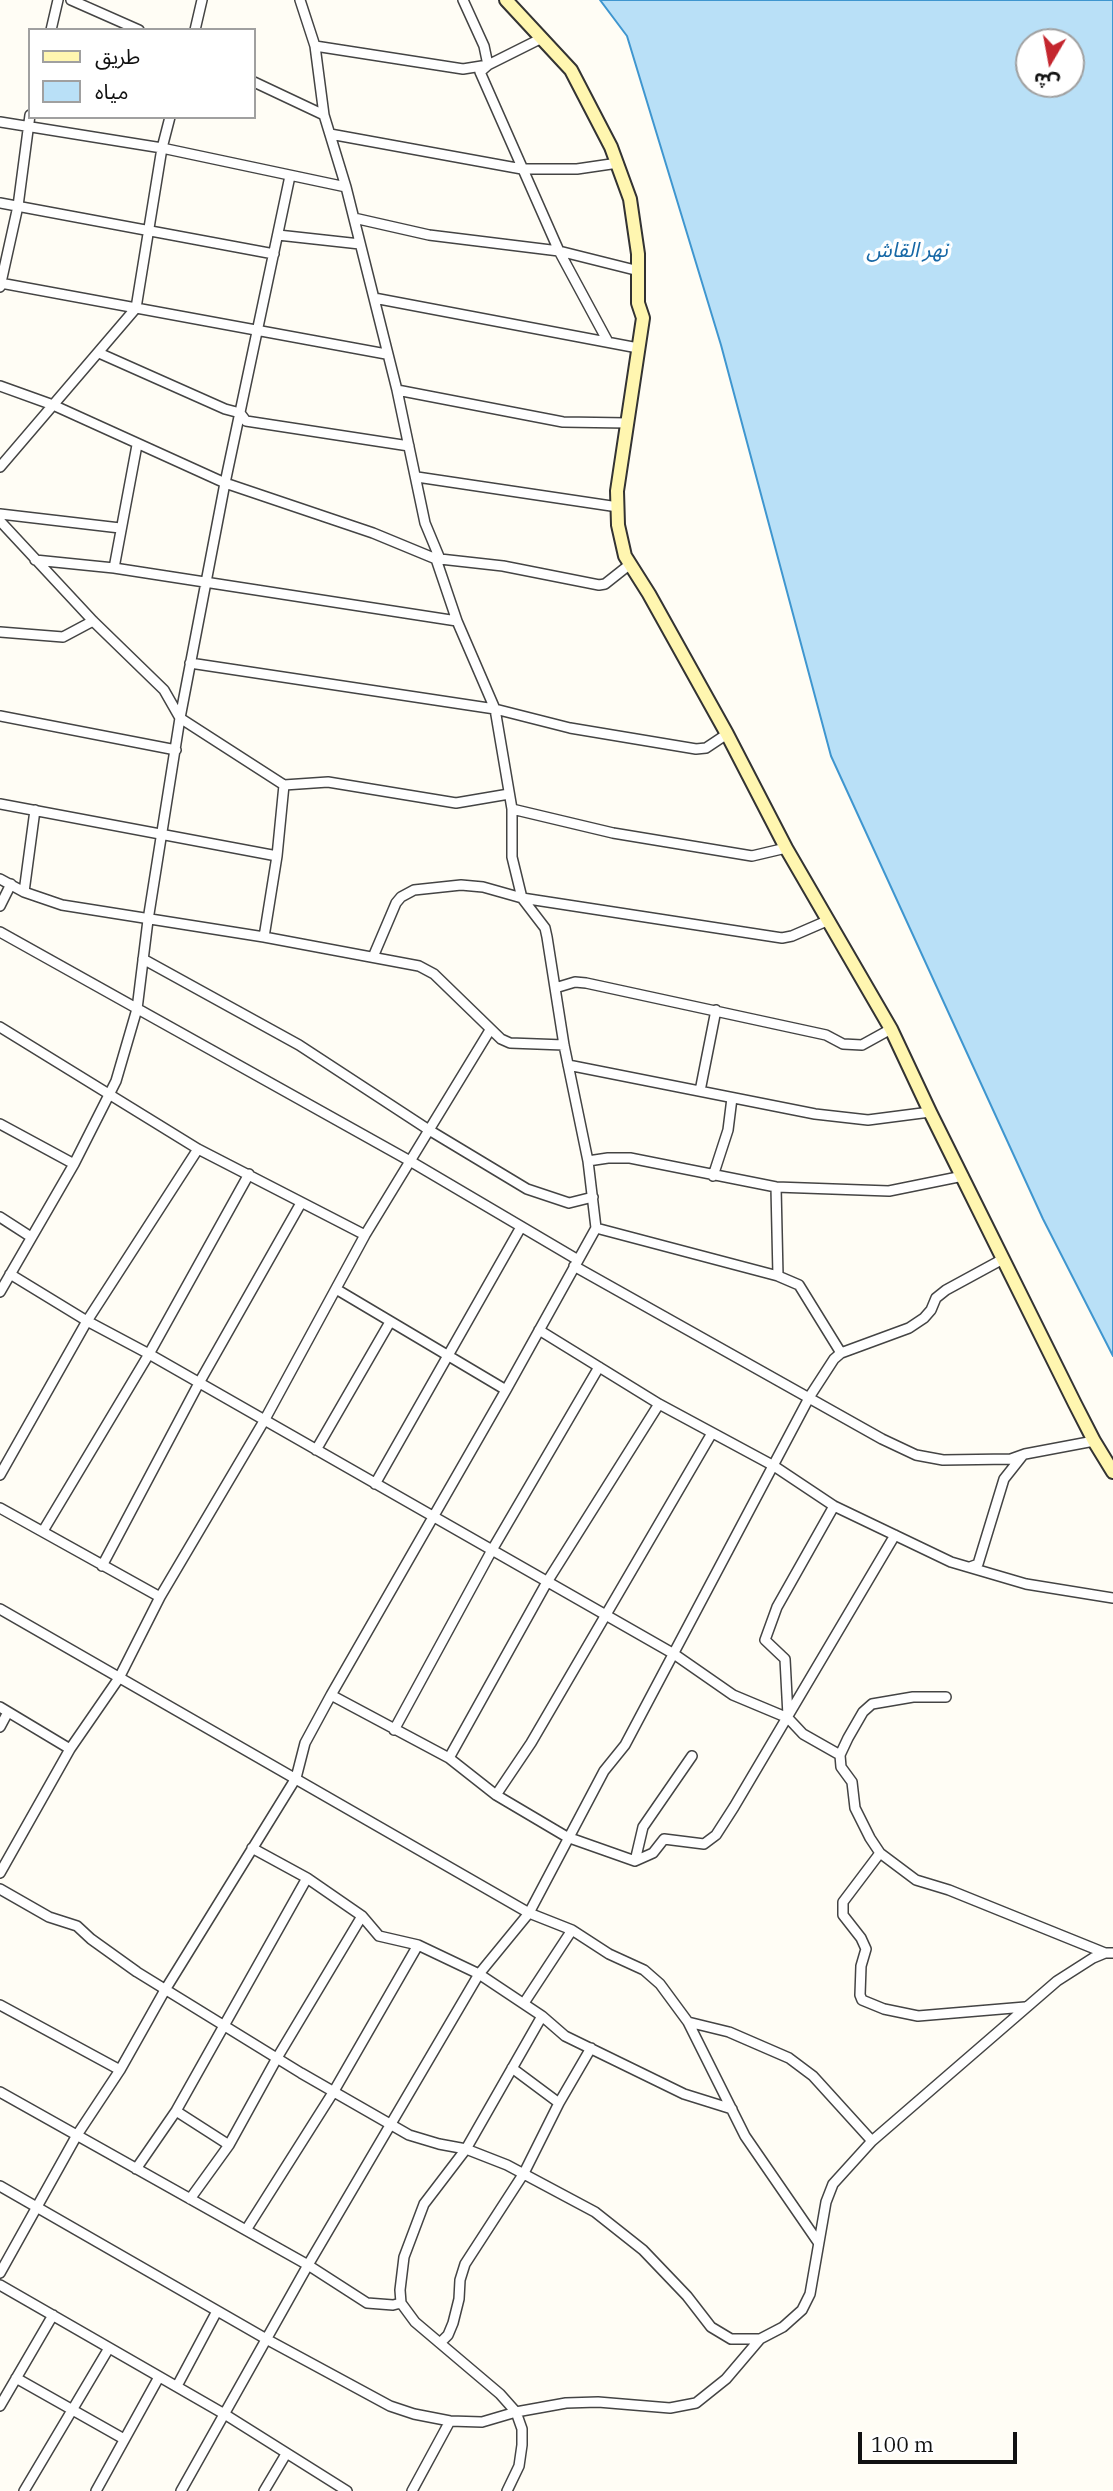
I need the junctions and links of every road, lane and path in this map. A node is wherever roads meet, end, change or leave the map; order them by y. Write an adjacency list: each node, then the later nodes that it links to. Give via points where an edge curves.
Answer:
1 (58, 0): 8 (street)
2 (71, 0): 7 (street)
3 (202, 0): 10 (street)
4 (300, 0): 12 (street)
5 (463, 0): 13 (street)
6 (506, 0): 11 (main road)
7 (83, 2): 9 (street)
8 (51, 28)
9 (135, 28)
10 (195, 28)
11 (542, 38): 13 (street); 22 (main road, via 571,70)
12 (315, 46): 13 (street, via 449,68); 15 (street)
13 (488, 65): 23 (street, via 480,72)
14 (256, 83): 15 (street)
15 (324, 115): 20 (street)
16 (29, 119): 19 (street)
17 (169, 119): 21 (street)
18 (0, 122): 19 (street)
19 (27, 127): 21 (street); 27 (street)
20 (330, 134): 23 (street); 25 (street)
21 (162, 148): 24 (street); 29 (street)
22 (618, 163): 23 (street); 34 (main road, via 629,199)
23 (522, 169): 32 (street)
24 (290, 176): 25 (street); 30 (street)
25 (346, 187): 28 (street)
26 (0, 203): 27 (street)
27 (18, 206): 29 (street); 35 (street)
28 (354, 218): 31 (street); 32 (street, via 429,235)
29 (149, 232): 33 (street); 37 (street)
30 (278, 235): 31 (street); 33 (street)
31 (360, 244): 36 (street)
32 (559, 251): 34 (street); 39 (street)
33 (274, 254): 38 (street)
34 (639, 271): 40 (main road, via 638,303 643,318)
35 (0, 285): 37 (street)
36 (374, 298): 39 (street); 42 (street)
37 (136, 308): 38 (street); 41 (street)
38 (257, 330): 42 (street); 46 (street)
39 (607, 340): 40 (street)
40 (638, 348): 47 (main road)
41 (99, 353): 45 (street); 46 (street)
42 (386, 354): 44 (street)
43 (0, 386): 45 (street)
44 (397, 390): 47 (street, via 563,422); 49 (street)
45 (53, 405): 48 (street); 50 (street)
46 (240, 413): 49 (street, via 246,421 261,424); 52 (street)
47 (627, 423): 53 (main road)
48 (137, 445): 52 (street); 56 (street)
49 (409, 446): 51 (street)
50 (0, 467)
51 (417, 477): 53 (street); 57 (street, via 425,523)
52 (225, 483): 57 (street); 61 (street)
53 (618, 506): 59 (main road)
54 (0, 514): 56 (street)
55 (0, 522): 58 (street)
56 (120, 528): 60 (street)
57 (438, 559): 59 (street, via 599,585); 63 (street)
58 (35, 560): 60 (street); 62 (street)
59 (629, 565): 69 (main road)
60 (114, 568): 61 (street)
61 (206, 582): 63 (street); 65 (street)
62 (93, 621): 64 (street, via 63,637); 68 (street, via 164,690)
63 (457, 621): 66 (street)
64 (0, 632)
65 (190, 663): 66 (street); 68 (street)
66 (495, 709): 69 (street, via 570,728 696,749); 72 (street)
67 (0, 716): 70 (street)
68 (180, 718): 70 (street); 71 (street)
69 (727, 734): 77 (main road)
70 (176, 750): 76 (street)
71 (284, 785): 72 (street, via 328,782 456,803); 78 (street)
72 (509, 794): 74 (street)
73 (0, 804): 75 (street)
74 (512, 809): 77 (street, via 613,833 752,856); 82 (street, via 512,857)
75 (35, 810): 76 (street); 81 (street)
76 (162, 834): 78 (street); 84 (street)
77 (786, 848): 85 (main road)
78 (277, 856): 87 (street)
79 (0, 879): 80 (street)
80 (11, 884): 81 (street); 83 (street)
81 (24, 892): 84 (street, via 62,905)
82 (522, 898): 85 (street, via 782,937); 88 (street, via 473,886 407,893 396,903); 90 (street, via 545,928)
83 (0, 906)
84 (148, 920): 87 (street); 89 (street)
85 (829, 920): 94 (main road)
86 (0, 932): 91 (street)
87 (264, 937): 88 (street)
88 (373, 957): 95 (street, via 426,968)
89 (143, 959): 91 (street); 103 (street, via 299,1045)
90 (555, 988): 92 (street, via 586,982); 96 (street)
91 (137, 1009): 99 (street); 105 (street)
92 (716, 1010): 94 (street, via 826,1035 843,1044 862,1045); 98 (street)
93 (0, 1027): 99 (street)
94 (891, 1029): 101 (main road)
95 (489, 1030): 96 (street, via 510,1043); 103 (street)
96 (564, 1045): 97 (street)
97 (568, 1065): 98 (street); 106 (street)
98 (700, 1091): 100 (street)
99 (110, 1094): 104 (street); 107 (street)
100 (732, 1098): 101 (street, via 864,1119); 109 (street, via 728,1130)
101 (930, 1112): 110 (main road)
102 (0, 1124): 107 (street)
103 (429, 1130): 105 (street); 112 (street, via 527,1189 569,1203)
104 (198, 1149): 108 (street); 125 (street)
105 (410, 1161): 115 (street); 117 (street)
106 (588, 1161): 109 (street, via 630,1158); 112 (street)
107 (74, 1164): 118 (street)
108 (249, 1174): 113 (street); 129 (street)
109 (713, 1176): 111 (street)
110 (963, 1176): 111 (street, via 888,1191); 119 (main road)
111 (776, 1186): 122 (street)
112 (593, 1197): 116 (street)
113 (300, 1203): 117 (street); 132 (street)
114 (0, 1217): 118 (street)
115 (521, 1227): 120 (street); 130 (street)
116 (596, 1228): 120 (street); 122 (street)
117 (365, 1236): 123 (street)
118 (31, 1237): 121 (street)
119 (1003, 1259): 128 (street, via 946,1290 924,1318 909,1328); 138 (main road)
120 (576, 1263): 127 (street); 134 (street)
121 (10, 1274): 124 (street); 125 (street)
122 (778, 1276): 128 (street, via 799,1285)
123 (336, 1289): 126 (street); 136 (street)
124 (0, 1292)
125 (87, 1321): 129 (street); 143 (street)
126 (390, 1322): 130 (street); 139 (street)
127 (539, 1330): 131 (street); 133 (street)
128 (841, 1353): 134 (street)
129 (149, 1354): 132 (street); 148 (street)
130 (447, 1355): 133 (street); 144 (street)
131 (599, 1367): 135 (street); 150 (street)
132 (199, 1383): 136 (street); 151 (street)
133 (506, 1391): 147 (street)
134 (810, 1396): 140 (street, via 916,1455 982,1461); 141 (street)
135 (659, 1404): 137 (street); 153 (street)
136 (264, 1421): 139 (street); 154 (street)
137 (712, 1433): 141 (street); 157 (street)
138 (1094, 1441): 140 (street); 142 (main road)
139 (316, 1450): 144 (street)
140 (1025, 1454): 152 (street, via 1004,1479 978,1564)
141 (775, 1466): 145 (street); 158 (street)
142 (1113, 1472)
143 (0, 1475)
144 (375, 1484): 147 (street)
145 (834, 1506): 149 (street); 163 (street, via 777,1607 765,1640 785,1659)
146 (0, 1508): 148 (street)
147 (431, 1517): 150 (street); 160 (street)
148 (43, 1531): 151 (street)
149 (895, 1535): 152 (street); 163 (street)
150 (492, 1550): 153 (street); 165 (street)
151 (102, 1566): 154 (street)
152 (970, 1567): 155 (street, via 1026,1584)
153 (547, 1582): 157 (street); 169 (street)
154 (160, 1597): 159 (street)
155 (1113, 1598)
156 (0, 1609): 159 (street)
157 (605, 1616): 158 (street); 171 (street)
158 (674, 1654): 163 (street, via 733,1695); 172 (street)
159 (119, 1678): 166 (street); 170 (street)
160 (331, 1695): 165 (street); 170 (street, via 305,1743)
161 (946, 1697): 167 (street, via 872,1704)
162 (4, 1710): 164 (street); 166 (street)
163 (788, 1718): 167 (street, via 803,1734); 175 (street, via 710,1840 704,1844 664,1839 653,1853)
164 (0, 1727)
165 (394, 1730): 169 (street)
166 (70, 1749): 176 (street)
167 (840, 1755): 174 (street, via 841,1767 852,1782 855,1808)
168 (692, 1756): 175 (street, via 643,1827)
169 (449, 1758): 171 (street)
170 (296, 1778): 173 (street); 179 (street)
171 (496, 1795): 172 (street)
172 (568, 1837): 175 (street); 179 (street)
173 (252, 1848): 177 (street); 185 (street)
174 (880, 1853): 183 (street, via 916,1880); 188 (street, via 843,1902 843,1915 866,1949 860,1966 862,2000 918,2016)
175 (635, 1861)
176 (0, 1873)
177 (307, 1878): 180 (street); 191 (street)
178 (0, 1889): 185 (street, via 49,1917 77,1926)
179 (529, 1913): 181 (street); 184 (street)
180 (362, 1916): 182 (street, via 379,1936); 193 (street)
181 (572, 1930): 186 (street); 190 (street, via 644,1970)
182 (418, 1945): 184 (street); 196 (street)
183 (1109, 1953): 188 (street, via 1057,1981)
184 (479, 1974): 186 (street); 201 (street)
185 (165, 1990): 191 (street); 195 (street)
186 (524, 2003): 189 (street)
187 (0, 2005): 195 (street)
188 (1027, 2007): 203 (street)
189 (542, 2016): 192 (street, via 565,2036); 194 (street)
190 (688, 2022): 199 (street); 203 (street, via 729,2032 789,2058 813,2076)
191 (225, 2026): 193 (street); 200 (street)
192 (591, 2048): 198 (street); 199 (street, via 684,2094)
193 (277, 2057): 196 (street); 204 (street)
194 (512, 2068): 198 (street); 205 (street)
195 (120, 2070): 202 (street)
196 (334, 2091): 201 (street); 211 (street)
197 (0, 2092): 202 (street)
198 (559, 2103): 207 (street)
199 (732, 2109): 212 (street, via 758,2157)
200 (176, 2111): 204 (street); 206 (street)
201 (392, 2125): 205 (street, via 419,2138); 213 (street)
202 (77, 2135): 206 (street); 210 (street)
203 (872, 2141): 212 (street, via 834,2184)
204 (229, 2145): 209 (street)
205 (466, 2149): 207 (street); 216 (street, via 424,2204 404,2257)
206 (136, 2169): 209 (street)
207 (524, 2173): 219 (street, via 617,2228 687,2296 710,2327 732,2339); 221 (street, via 465,2264 453,2323)
208 (0, 2186): 210 (street)
209 (190, 2199): 211 (street)
210 (38, 2208): 214 (street); 217 (street)
211 (246, 2230): 213 (street)
212 (818, 2242): 219 (street, via 810,2294 802,2310)
213 (308, 2265): 216 (street, via 368,2303); 220 (street)
214 (0, 2273)
215 (0, 2285): 218 (street)
216 (401, 2303): 221 (street)
217 (218, 2311): 220 (street); 225 (street)
218 (53, 2315): 222 (street); 224 (street)
219 (760, 2339): 228 (street, via 726,2379 696,2403 670,2408 566,2403)
220 (268, 2340): 229 (street); 230 (street, via 390,2406)
221 (440, 2343): 228 (street)
222 (109, 2348): 223 (street); 227 (street)
223 (159, 2376): 225 (street); 231 (street)
224 (16, 2378): 226 (street); 227 (street)
225 (177, 2386): 229 (street)
226 (0, 2406)
227 (73, 2409): 231 (street); 234 (street)
228 (516, 2412): 230 (street, via 482,2422); 240 (street, via 522,2445 519,2466)
229 (226, 2415): 232 (street); 236 (street)
230 (450, 2421): 239 (street)
231 (124, 2439): 235 (street)
232 (286, 2454): 233 (street); 237 (street)
233 (335, 2488): 238 (street)
234 (24, 2491)
235 (96, 2491)
236 (181, 2491)
237 (264, 2491)
238 (347, 2491)
239 (412, 2491)
240 (507, 2491)

